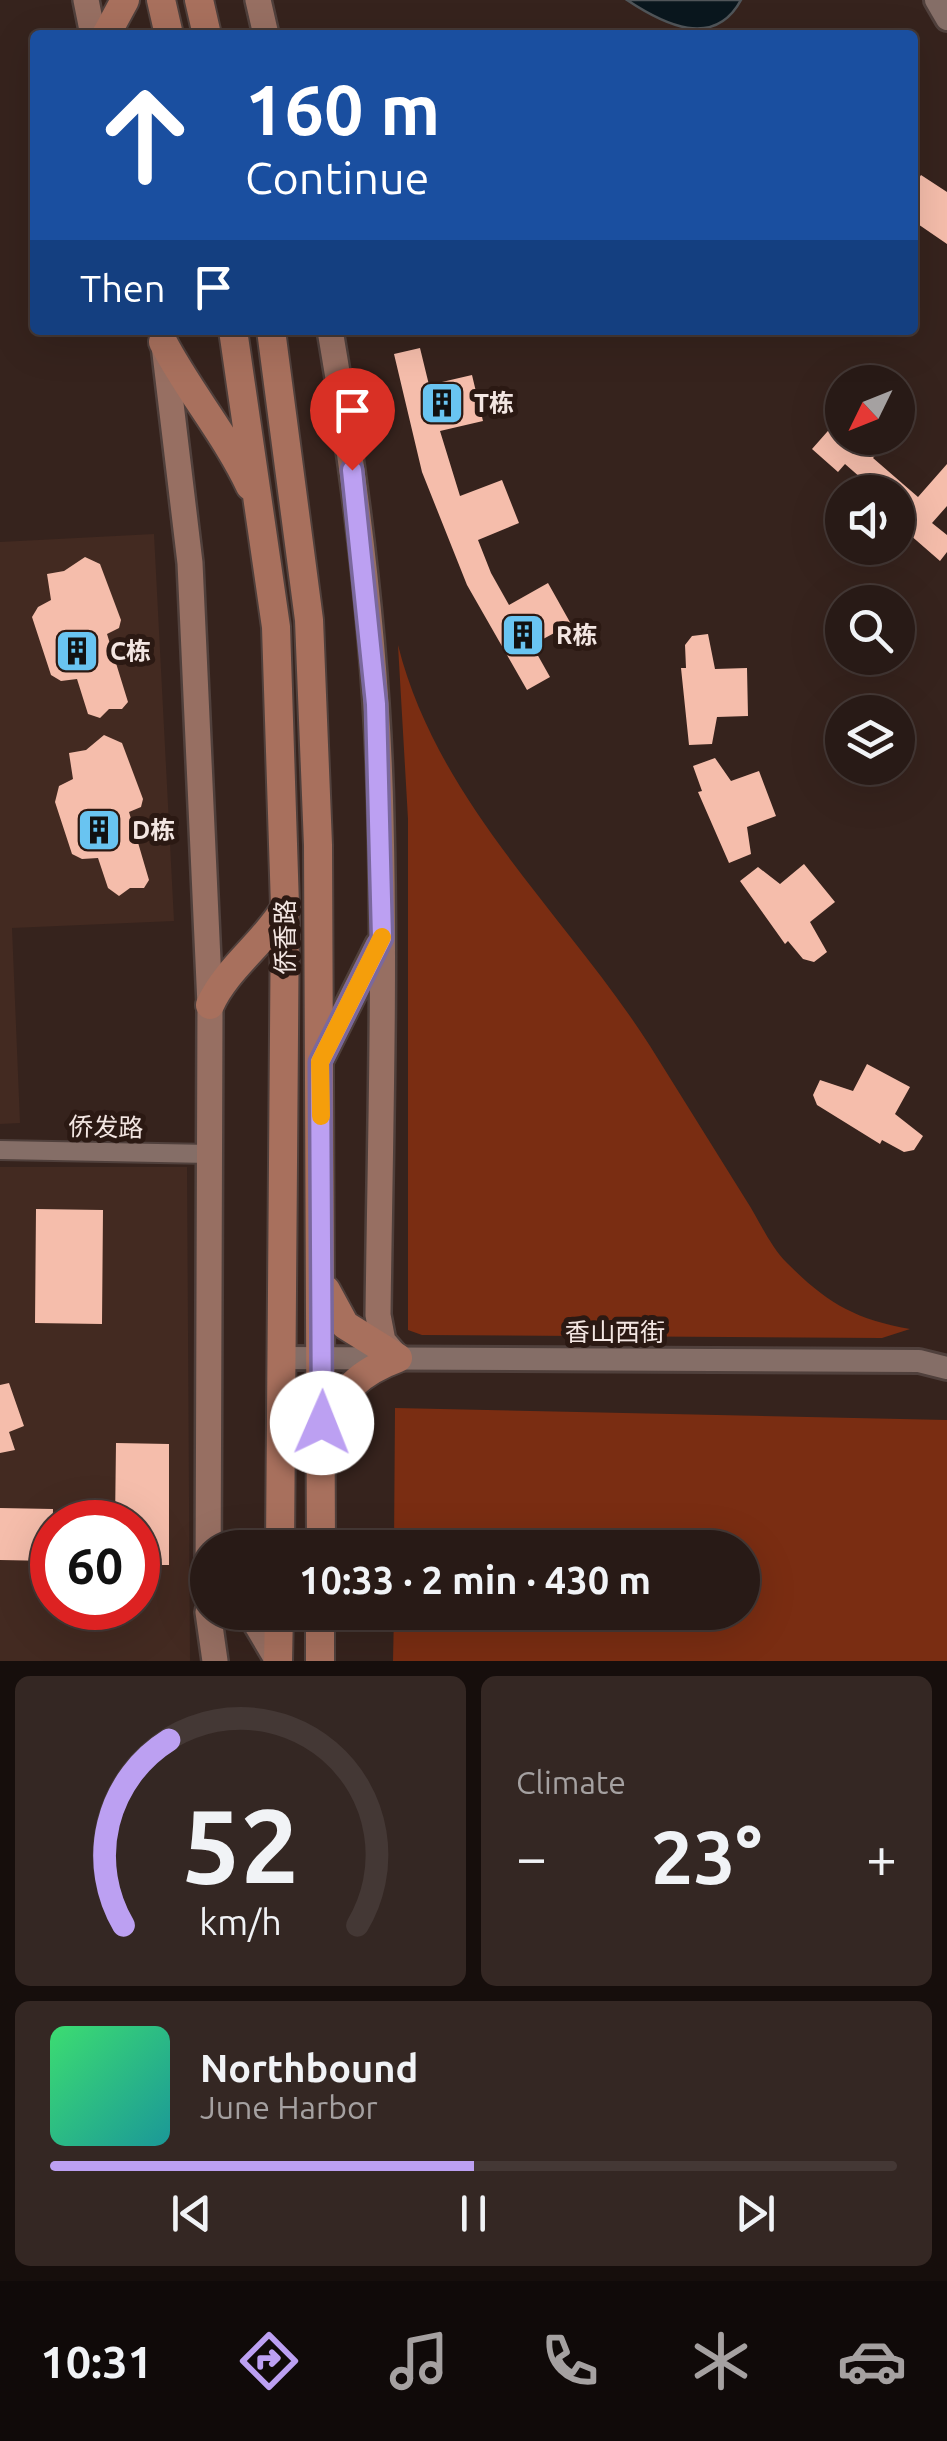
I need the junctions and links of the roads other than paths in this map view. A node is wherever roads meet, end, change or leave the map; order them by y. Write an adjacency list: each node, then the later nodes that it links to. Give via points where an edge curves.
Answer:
1 (86, 0): 8 (main road)
2 (125, 0): 9 (main road)
3 (161, 0): 10 (main road)
4 (199, 0): 11 (main road)
5 (258, 0): 12 (main road)
6 (936, 0): 7 (street)
7 (947, 20)
8 (92, 30)
9 (109, 30)
10 (168, 30)
11 (206, 30)
12 (265, 30)
13 (234, 335): 17 (main road, 侨香路)
14 (272, 335): 21 (main road, 侨香路, via 309,620)
15 (331, 335): 19 (main road, via 366,581)
16 (162, 336): 17 (main road, via 186,388 236,456); 20 (main road, via 190,563)
17 (263, 514): 18 (main road, 侨香路, via 276,627)
18 (285, 906): 20 (main road); 25 (main road, 侨香路)
19 (382, 938): 21 (main road); 30 (main road, via 379,1330)
20 (210, 1006): 23 (main road)
21 (320, 1062): 24 (main road, 侨香路)
22 (0, 1150): 23 (street, 侨发路)
23 (211, 1154): 34 (main road)
24 (321, 1192): 25 (main road); 26 (main road, 侨香路)
25 (284, 1193): 28 (main road, 侨香路)
26 (322, 1276): 29 (main road, 侨香路); 30 (main road, via 345,1325)
27 (947, 1356): 31 (street)
28 (282, 1358): 29 (street, 香山西街); 35 (main road, 侨香路)
29 (323, 1358): 30 (street, 香山西街); 33 (main road, 侨香路)
30 (398, 1358): 31 (street, 香山西街); 33 (main road, via 353,1381)
31 (919, 1361): 32 (street, 香山西街)
32 (947, 1368)
33 (322, 1448): 36 (main road, 侨香路)
34 (208, 1530)
35 (280, 1530)
36 (321, 1530)
37 (211, 1630): 42 (main road)
38 (260, 1630): 43 (main road)
39 (279, 1630): 43 (main road)
40 (320, 1630): 41 (main road)
41 (321, 1658)
42 (215, 1661)
43 (278, 1661)

